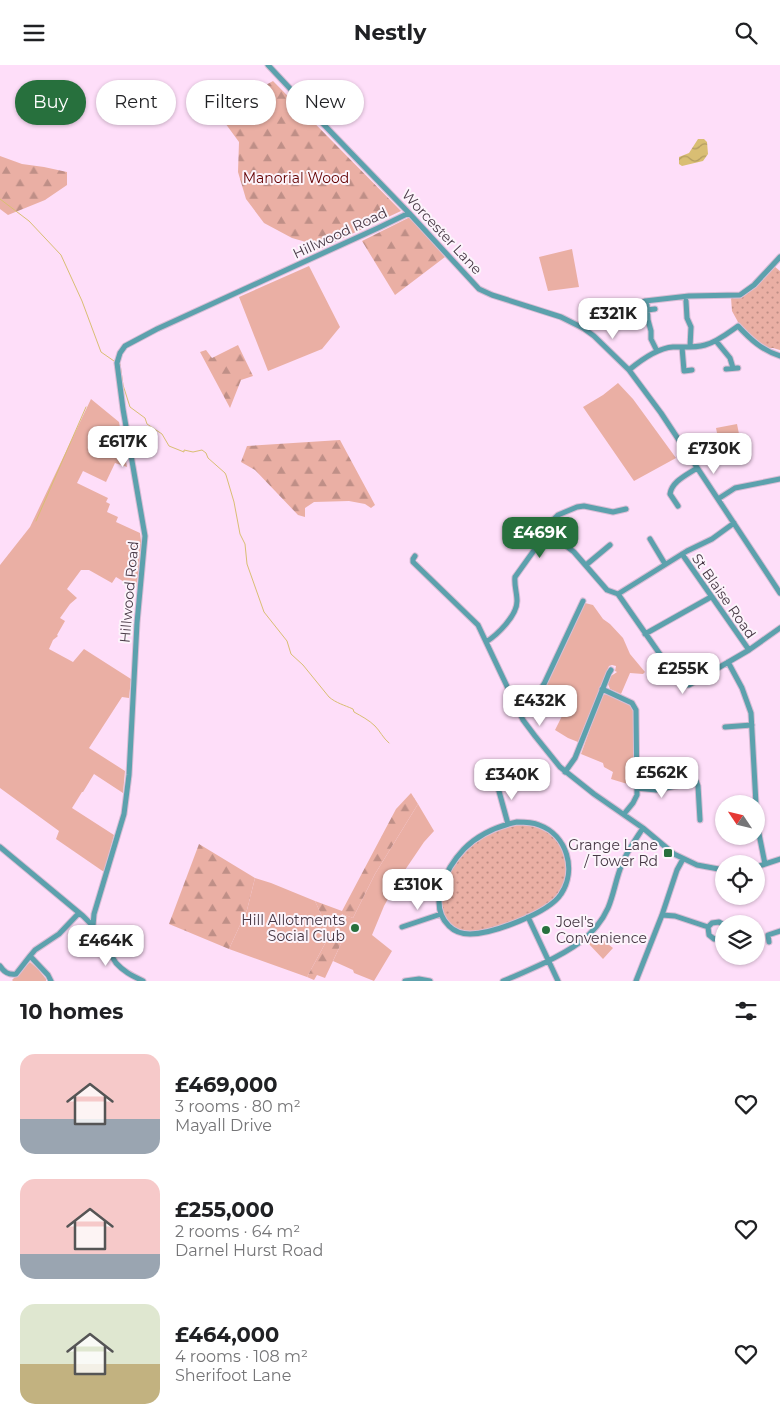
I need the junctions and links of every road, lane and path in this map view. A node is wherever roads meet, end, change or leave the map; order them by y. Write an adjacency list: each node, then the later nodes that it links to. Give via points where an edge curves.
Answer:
1 (268, 65): 2 (street, Worcester Lane)
2 (409, 213): 8 (street, Worcester Lane, via 479,289 561,317); 58 (street, Hillwood Road, via 157,329 125,345 118,356 121,394 145,536 124,814)
3 (780, 257): 8 (street, via 740,295 645,301)
4 (688, 304): 11 (street)
5 (655, 309): 12 (street, via 647,308 651,339)
6 (734, 319): 7 (street)
7 (738, 326): 9 (street); 13 (street, via 761,348)
8 (583, 328): 15 (street, Worcester Lane)
9 (716, 341): 11 (street); 14 (street, via 735,368)
10 (682, 347): 11 (street); 12 (street); 16 (street, via 684,371)
11 (690, 347)
12 (657, 351): 15 (street)
13 (780, 356)
14 (726, 369)
15 (629, 370): 17 (street, Worcester Lane)
16 (692, 370)
17 (697, 468): 19 (street, Worcester Lane); 20 (street, via 670,488)
18 (780, 479): 19 (street, via 735,488)
19 (718, 499): 22 (street, Worcester Lane)
20 (679, 506)
21 (626, 509): 23 (street, via 577,507 554,518)
22 (734, 523): 26 (street); 30 (street, Worcester Lane)
23 (546, 531): 29 (street); 36 (street, via 515,577 517,603 512,617)
24 (650, 539): 28 (street, via 651,547)
25 (610, 545): 29 (street)
26 (682, 555): 28 (street); 32 (street, St Blaise Road)
27 (415, 556): 36 (street, via 413,562 478,625)
28 (665, 564): 31 (street)
29 (586, 565): 31 (street, via 607,590)
30 (780, 593)
31 (618, 594): 35 (street)
32 (711, 597): 35 (street); 37 (street, St Blaise Road)
33 (583, 601): 41 (street, via 540,690)
34 (780, 628): 37 (street)
35 (645, 634): 38 (street, via 680,683 685,685)
36 (486, 642): 41 (street)
37 (749, 650): 38 (street)
38 (728, 662): 42 (street, via 748,702)
39 (611, 670): 40 (street)
40 (602, 689): 44 (street, via 575,758); 46 (street, via 632,703 636,710)
41 (514, 702): 44 (street, via 534,736)
42 (752, 725): 43 (street); 47 (street)
43 (725, 727)
44 (565, 772): 48 (street)
45 (496, 783): 50 (street)
46 (637, 788): 48 (street, via 633,803); 49 (street, via 656,789 696,781)
47 (756, 795)
48 (624, 814): 51 (street)
49 (700, 820)
50 (508, 824): 59 (street, via 475,840 453,863 440,894); 61 (street, via 517,822 543,826 561,842 568,859 568,875 561,894 556,901)
51 (643, 827): 53 (street); 72 (street, via 626,855 608,908 598,925 577,945)
52 (0, 847): 57 (street)
53 (683, 859): 56 (street); 60 (street)
54 (780, 859): 55 (street)
55 (765, 864)
56 (715, 868)
57 (81, 914): 58 (street); 63 (street); 71 (street)
58 (94, 914): 63 (street, Hillwood Road)
59 (440, 914): 61 (street, via 452,930 466,934 500,928); 64 (street)
60 (662, 915): 65 (street); 80 (street)
61 (528, 917): 72 (street)
62 (715, 923): 65 (street)
63 (93, 926): 75 (street, via 116,963)
64 (402, 927)
65 (708, 927): 69 (street)
66 (766, 929): 68 (street)
67 (780, 931): 68 (street)
68 (768, 935): 70 (street)
69 (715, 939)
70 (769, 942)
71 (30, 956): 73 (street, via 16,974 5,973); 74 (street)
72 (549, 961): 78 (street); 79 (street)
73 (0, 966)
74 (51, 981)
75 (143, 981)
76 (406, 981): 77 (street)
77 (430, 981)
78 (503, 981)
79 (558, 981)
80 (636, 981)

